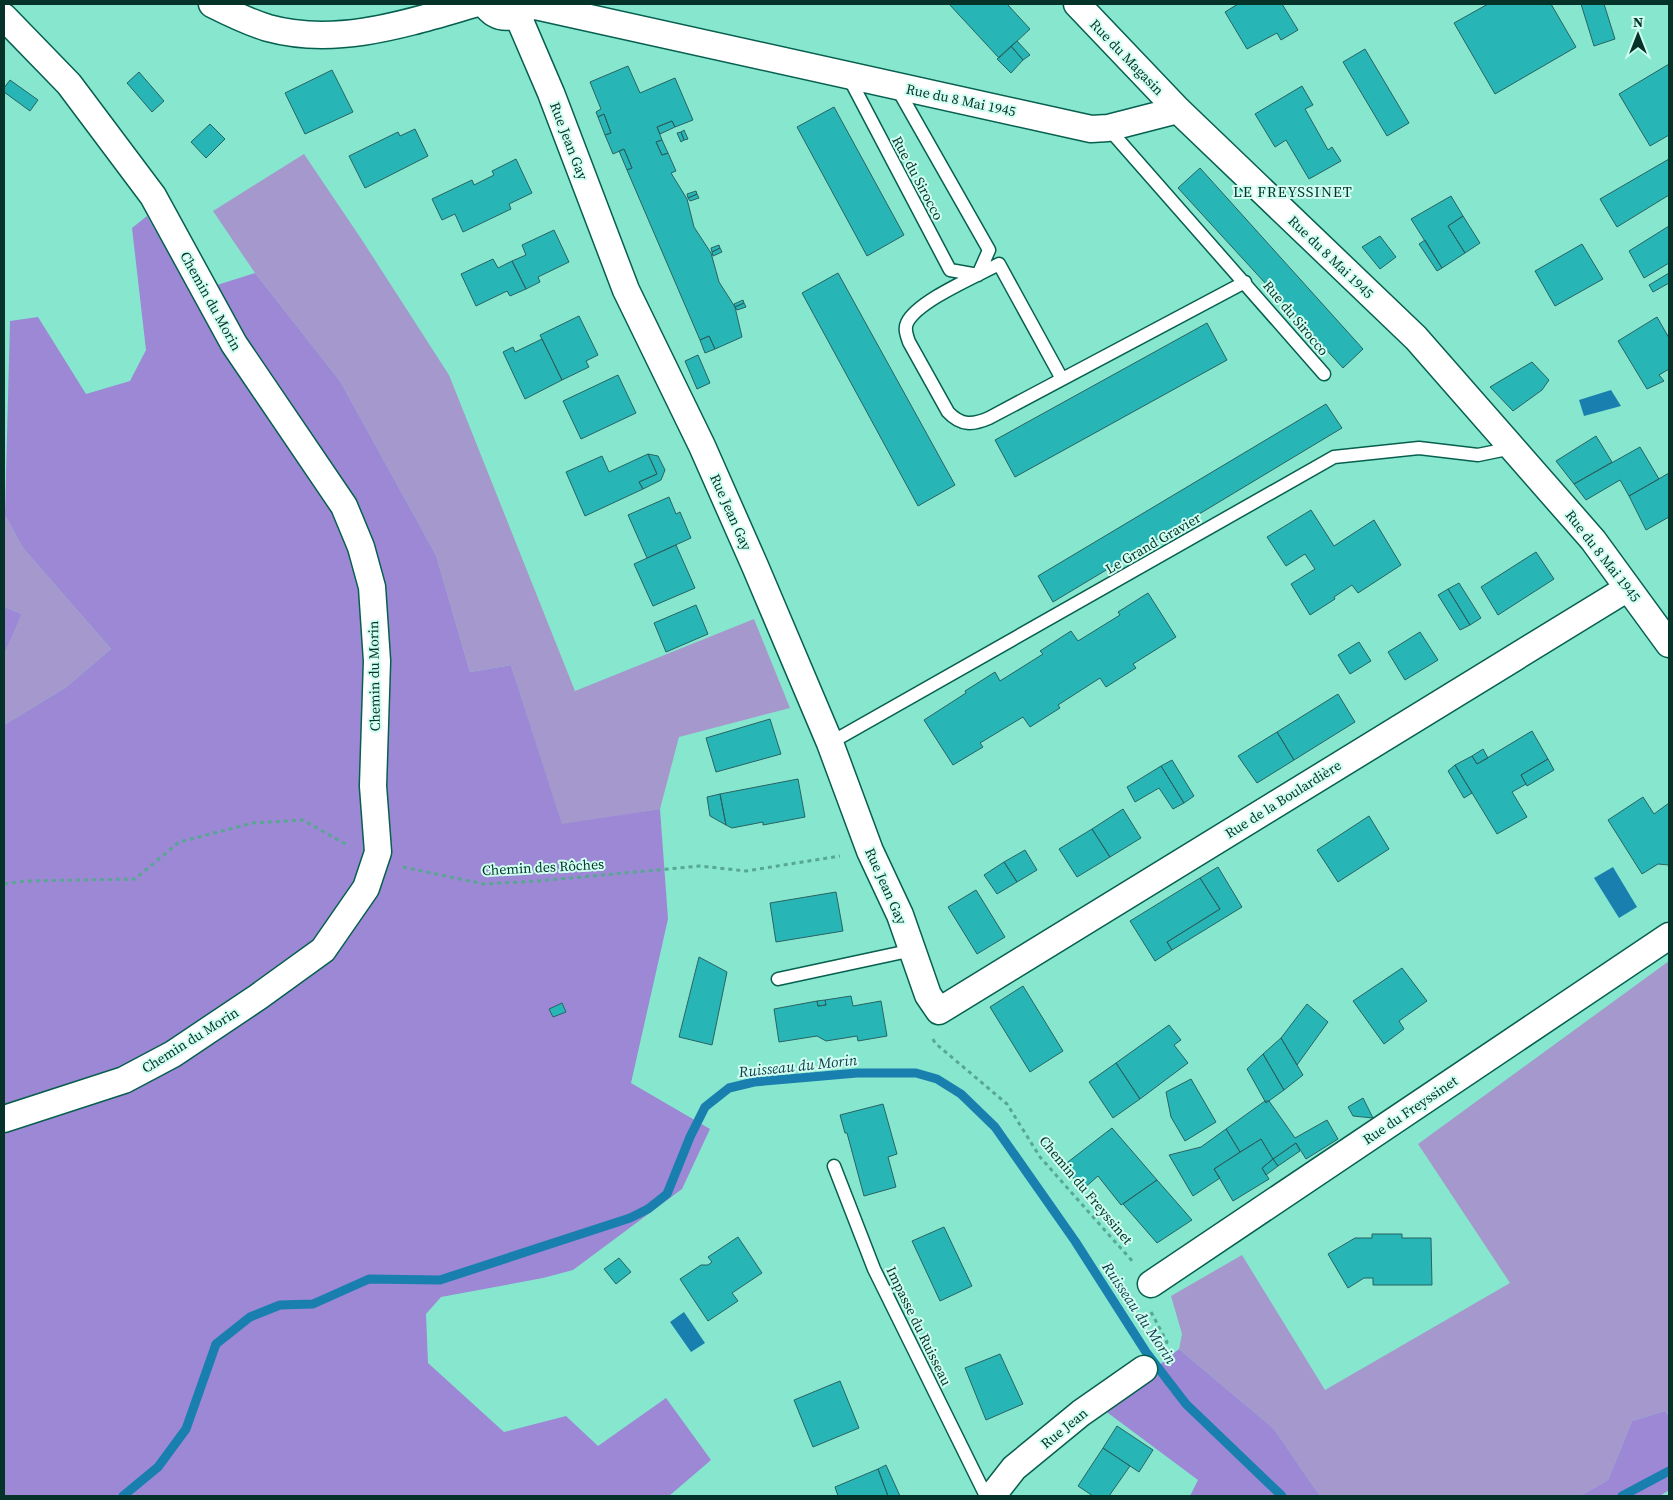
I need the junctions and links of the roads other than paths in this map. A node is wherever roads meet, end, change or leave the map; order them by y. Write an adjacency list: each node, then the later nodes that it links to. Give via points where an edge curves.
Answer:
1 (212, 4): 2 (street, via 269,28 326,34 380,30)
2 (474, 4)
3 (484, 4): 5 (street, Rue du 8 Mai 1945, via 497,16 508,18)
4 (1078, 4): 9 (street, Rue du Magasin)
5 (527, 8): 7 (street, Rue du 8 Mai 1945); 18 (street, Rue Jean Gay, via 551,93 626,290 706,455)
6 (4, 17): 23 (street, Chemin du Morin, via 69,84 153,196 234,344 344,506 361,547 372,587 377,661 373,786 378,852 366,888 323,950 258,997 173,1054 124,1080)
7 (847, 75): 8 (street, Rue du 8 Mai 1945); 11 (lane, Rue du Sirocco, via 950,270)
8 (896, 86): 10 (street, Rue du 8 Mai 1945, via 1091,129); 11 (lane, Rue du Sirocco, via 989,250)
9 (1178, 110): 10 (street, Rue du 8 Mai 1945); 15 (street, Rue du 8 Mai 1945, via 1416,338)
10 (1108, 128): 12 (lane, Rue du Sirocco)
11 (978, 276): 14 (lane, Rue du Sirocco, via 999,264); 14 (lane, Rue du Sirocco, via 927,303 906,324 909,342 948,412 966,424 978,422)
12 (1245, 282): 13 (lane, Rue du Sirocco); 14 (lane, Rue du Sirocco)
13 (1324, 374)
14 (1062, 379)
15 (1512, 448): 16 (street, Rue du 8 Mai 1945, via 1593,540); 18 (lane, Le Grand Gravier, via 1478,455 1418,448 1334,457)
16 (1628, 588): 17 (street, Rue du 8 Mai 1945, via 1658,621); 22 (street, Rue de la Boulardière)
17 (1669, 644)
18 (830, 743): 20 (street, Rue Jean Gay, via 870,851)
19 (1669, 936): 25 (street, Rue du Freyssinet)
20 (913, 950): 21 (lane); 22 (street, Rue Jean Gay, via 928,994)
21 (778, 980)
22 (939, 1011)
23 (4, 1119)
24 (834, 1166): 27 (lane, Impasse du Ruisseau, via 874,1269)
25 (1151, 1284)
26 (1154, 1360): 28 (street, Rue Jean, via 1081,1413 1014,1468)
27 (986, 1496)
28 (992, 1496)

